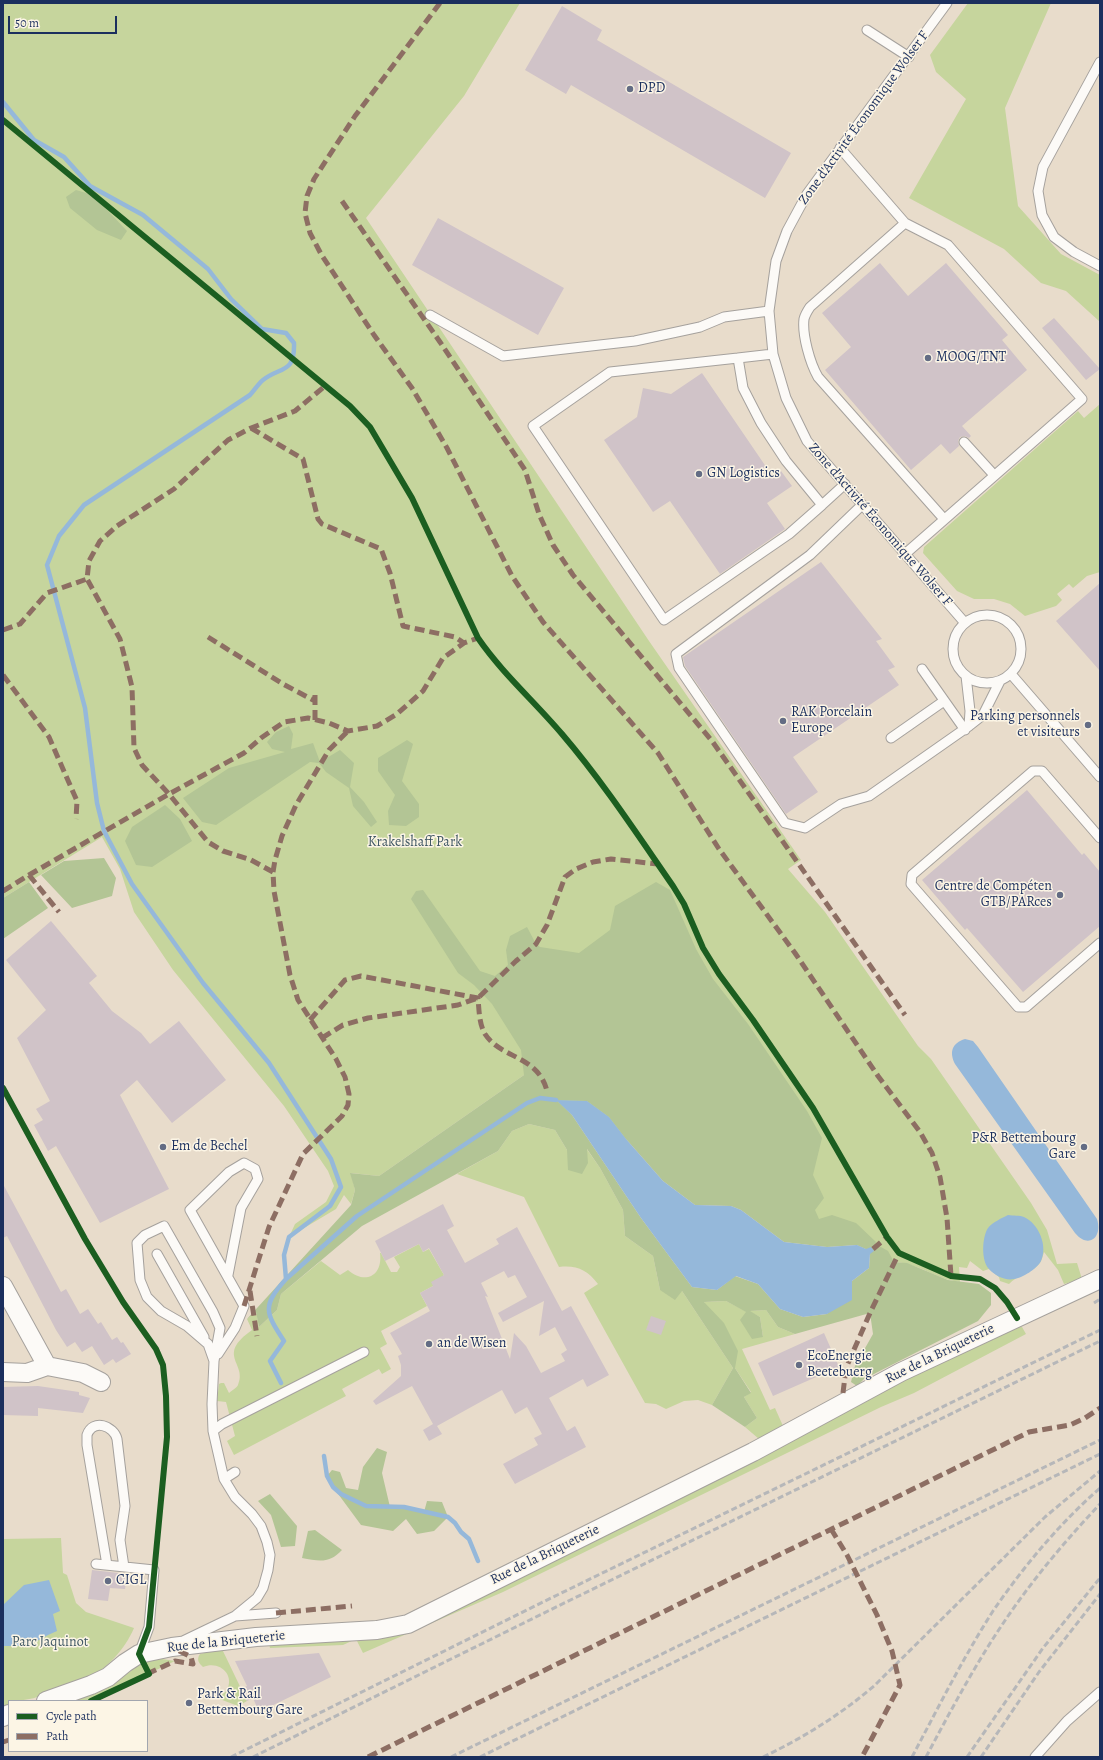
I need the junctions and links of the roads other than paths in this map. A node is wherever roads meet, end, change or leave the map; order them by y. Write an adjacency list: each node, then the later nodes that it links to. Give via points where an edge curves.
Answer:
1 (947, 3): 3 (lane, Zone d'Activité Économique Wolser F)
2 (867, 30): 3 (lane)
3 (909, 57): 5 (lane, Zone d'Activité Économique Wolser F)
4 (1100, 62): 7 (lane, via 1043,167 1038,191 1042,216 1054,237 1074,252)
5 (840, 148): 6 (lane); 8 (lane, Zone d'Activité Économique Wolser F, via 806,194 787,231 776,261)
6 (905, 223): 13 (lane, via 948,245 1082,398); 17 (lane, via 810,307 804,318 806,342 811,365 818,377)
7 (1100, 266)
8 (769, 311): 9 (lane, via 724,317 700,327 635,340 503,356); 10 (lane, Zone d'Activité Économique Wolser F)
9 (430, 315)
10 (773, 354): 11 (lane); 14 (lane, Zone d'Activité Économique Wolser F, via 786,398 807,441)
11 (738, 358): 16 (lane, via 743,388 762,423 786,461); 16 (lane, via 610,372 533,426 664,620 789,534)
12 (964, 442): 13 (lane)
13 (994, 476): 17 (lane)
14 (845, 484): 15 (lane, Zone d'Activité Économique Wolser F); 16 (lane)
15 (862, 504): 18 (lane, Zone d'Activité Économique Wolser F); 25 (lane, via 810,555 676,654 679,668 785,823 805,828 841,804 869,796)
16 (822, 505)
17 (944, 519): 18 (lane)
18 (905, 554): 19 (lane, Zone d'Activité Économique Wolser F)
19 (965, 623): 21 (lane, via 984,614 1000,617 1013,626 1022,645 1019,661); 22 (lane, via 957,632 953,644 958,667)
20 (922, 669): 24 (lane)
21 (1011, 674): 23 (lane); 27 (lane)
22 (966, 676): 23 (lane, via 977,682 989,684); 25 (lane, via 970,711)
23 (1000, 681): 25 (lane, via 982,715)
24 (944, 700): 25 (lane); 26 (lane)
25 (967, 728)
26 (891, 738)
27 (1100, 777)
28 (1100, 838): 29 (lane, via 1042,771 1034,771 912,875 911,884 1018,1007 1026,1007)
29 (1100, 943)
30 (157, 1254): 34 (lane)
31 (228, 1274): 31 (lane, via 190,1210 229,1172 244,1163 255,1169 258,1180 241,1208); 36 (lane, via 244,1306)
32 (1100, 1279): 48 (street, Rue de la Briqueterie, via 845,1396 752,1452 408,1624 377,1630 256,1637)
33 (3, 1286): 37 (street)
34 (208, 1344): 36 (lane); 36 (lane, via 187,1326 161,1311 147,1297 140,1280 137,1243 145,1235 164,1226 214,1312 220,1328)
35 (364, 1352): 40 (lane, via 222,1424)
36 (214, 1361): 40 (lane)
37 (47, 1366): 38 (street, via 27,1373); 39 (street, via 83,1373)
38 (3, 1372)
39 (101, 1382)
40 (213, 1431): 42 (lane)
41 (235, 1472): 42 (lane)
42 (224, 1479): 47 (lane, via 235,1497 261,1526 270,1555 260,1593)
43 (96, 1564): 44 (lane)
44 (107, 1565): 45 (lane); 45 (lane, via 87,1445 88,1435 94,1427 102,1425 109,1427 117,1439 125,1506 120,1540)
45 (124, 1567): 49 (lane, via 154,1570 149,1627)
46 (276, 1613): 47 (lane)
47 (236, 1616): 48 (lane)
48 (172, 1647): 49 (street, Rue de la Briqueterie)
49 (139, 1654): 51 (street, Rue de la Briqueterie, via 108,1677)
50 (1100, 1692): 52 (lane, via 1067,1721)
51 (49, 1700)
52 (1035, 1757)

